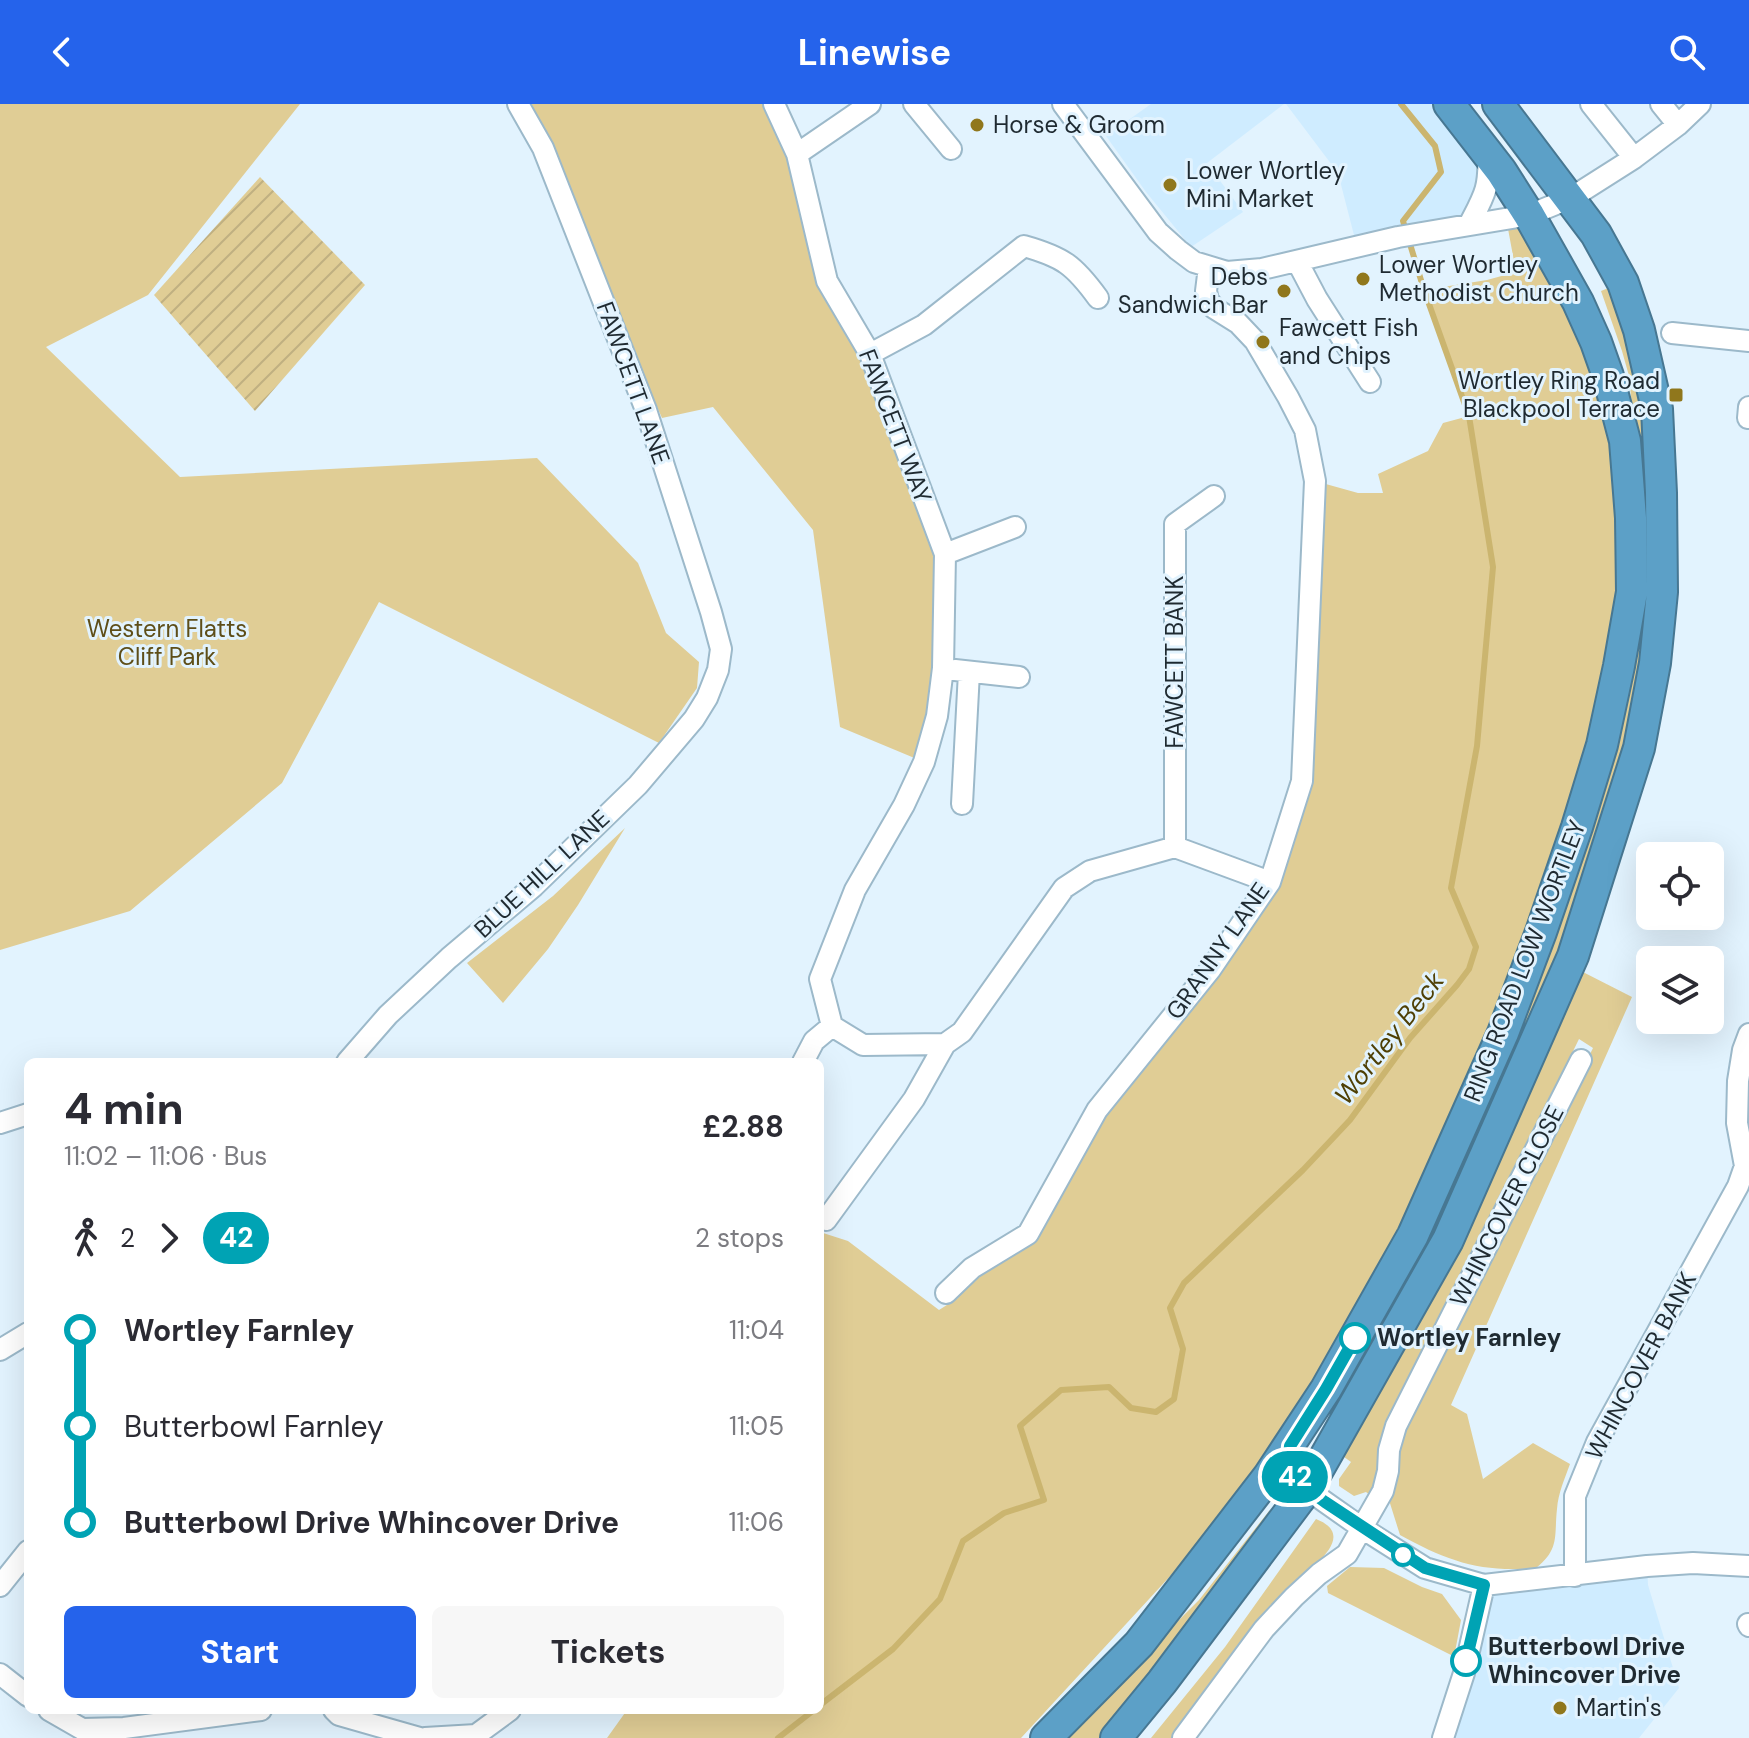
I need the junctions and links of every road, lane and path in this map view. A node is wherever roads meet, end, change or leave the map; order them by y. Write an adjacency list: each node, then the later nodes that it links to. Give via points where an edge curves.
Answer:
1 (518, 104): 32 (street, FAWCETT LANE, via 543,148 646,410 711,612 721,649)
2 (774, 104): 14 (street, FAWCETT WAY)
3 (870, 104): 14 (street)
4 (914, 104): 13 (street)
5 (1063, 104): 21 (street, via 1158,232 1194,262)
6 (1449, 104): 15 (highway, RING ROAD LOW WORTLEY)
7 (1498, 104): 12 (highway, RING ROAD LOW WORTLEY)
8 (1591, 104): 16 (street)
9 (1661, 104): 11 (street)
10 (1700, 104): 11 (street)
11 (1678, 125): 16 (street)
12 (1533, 148): 17 (highway, RING ROAD LOW WORTLEY); 18 (highway, via 1538,176)
13 (951, 149)
14 (797, 154): 26 (street, FAWCETT WAY, via 827,281)
15 (1488, 154): 18 (highway, RING ROAD LOW WORTLEY); 19 (street, via 1490,176)
16 (1634, 158): 17 (street)
17 (1571, 198): 18 (street); 23 (highway, via 1565,230); 52 (highway, RING ROAD LOW WORTLEY, via 1623,283 1657,409 1662,592 1639,748 1573,956 1448,1240)
18 (1529, 215): 19 (street); 23 (highway, RING ROAD LOW WORTLEY)
19 (1469, 225): 20 (street)
20 (1297, 261): 21 (street, via 1243,272); 27 (street)
21 (1209, 267): 37 (street, GRANNY LANE, via 1208,300 1255,341 1305,430 1315,481 1302,781)
22 (1098, 298): 26 (street, via 1081,274 1053,254 1024,246 924,325)
23 (1578, 302): 51 (highway, RING ROAD LOW WORTLEY, via 1600,353 1625,441 1631,518 1632,592 1602,745 1503,1033 1413,1235)
24 (1672, 333): 25 (street)
25 (1749, 341)
26 (870, 354): 30 (street, FAWCETT WAY)
27 (1370, 382)
28 (1214, 496): 36 (street, FAWCETT BANK, via 1175,524)
29 (1015, 527): 30 (street)
30 (945, 554): 31 (street, FAWCETT WAY)
31 (943, 668): 33 (street); 38 (street, FAWCETT WAY, via 924,762 855,890 820,979)
32 (718, 670): 41 (street, BLUE HILL LANE, via 694,719 638,785 388,1015)
33 (969, 672): 34 (street); 35 (street)
34 (1019, 677)
35 (962, 804)
36 (1175, 847): 37 (street); 40 (street, via 1090,871 1064,888 962,1032)
37 (1270, 882): 48 (street, GRANNY LANE, via 1210,970 1097,1110 1028,1234 972,1268)
38 (832, 1026): 40 (street, via 863,1045); 42 (street, via 814,1041)
39 (1749, 1034): 46 (street, via 1738,1081 1737,1123)
40 (945, 1044): 47 (street, via 914,1099)
41 (350, 1058)
42 (805, 1058)
43 (1581, 1060): 54 (street, WHINCOVER CLOSE, via 1396,1426 1383,1491)
44 (24, 1115): 45 (street)
45 (0, 1123)
46 (1747, 1167): 57 (street, WHINCOVER BANK, via 1585,1470 1575,1496)
47 (826, 1220)
48 (946, 1293)
49 (24, 1335): 50 (street)
50 (0, 1350)
51 (1290, 1446): 52 (street, via 1292,1474); 53 (highway, RING ROAD LOW WORTLEY)
52 (1307, 1489): 53 (highway, via 1284,1491); 54 (street); 69 (highway, RING ROAD LOW WORTLEY)
53 (1245, 1506): 68 (highway, RING ROAD LOW WORTLEY, via 1139,1644)
54 (1362, 1528): 58 (street, via 1425,1568); 70 (street, WHINCOVER CLOSE, via 1347,1554 1264,1629)
55 (24, 1556): 59 (street)
56 (1749, 1566): 57 (street, via 1693,1563)
57 (1575, 1576): 58 (street)
58 (1484, 1585): 71 (street)
59 (0, 1586)
60 (0, 1674): 61 (street)
61 (24, 1693)
62 (56, 1714): 66 (street, via 82,1729)
63 (248, 1714): 66 (street)
64 (338, 1714): 67 (street)
65 (505, 1714): 67 (street, via 476,1735)
66 (198, 1729)
67 (422, 1738)
68 (1046, 1738)
69 (1116, 1738)
70 (1183, 1738)
71 (1443, 1738)

